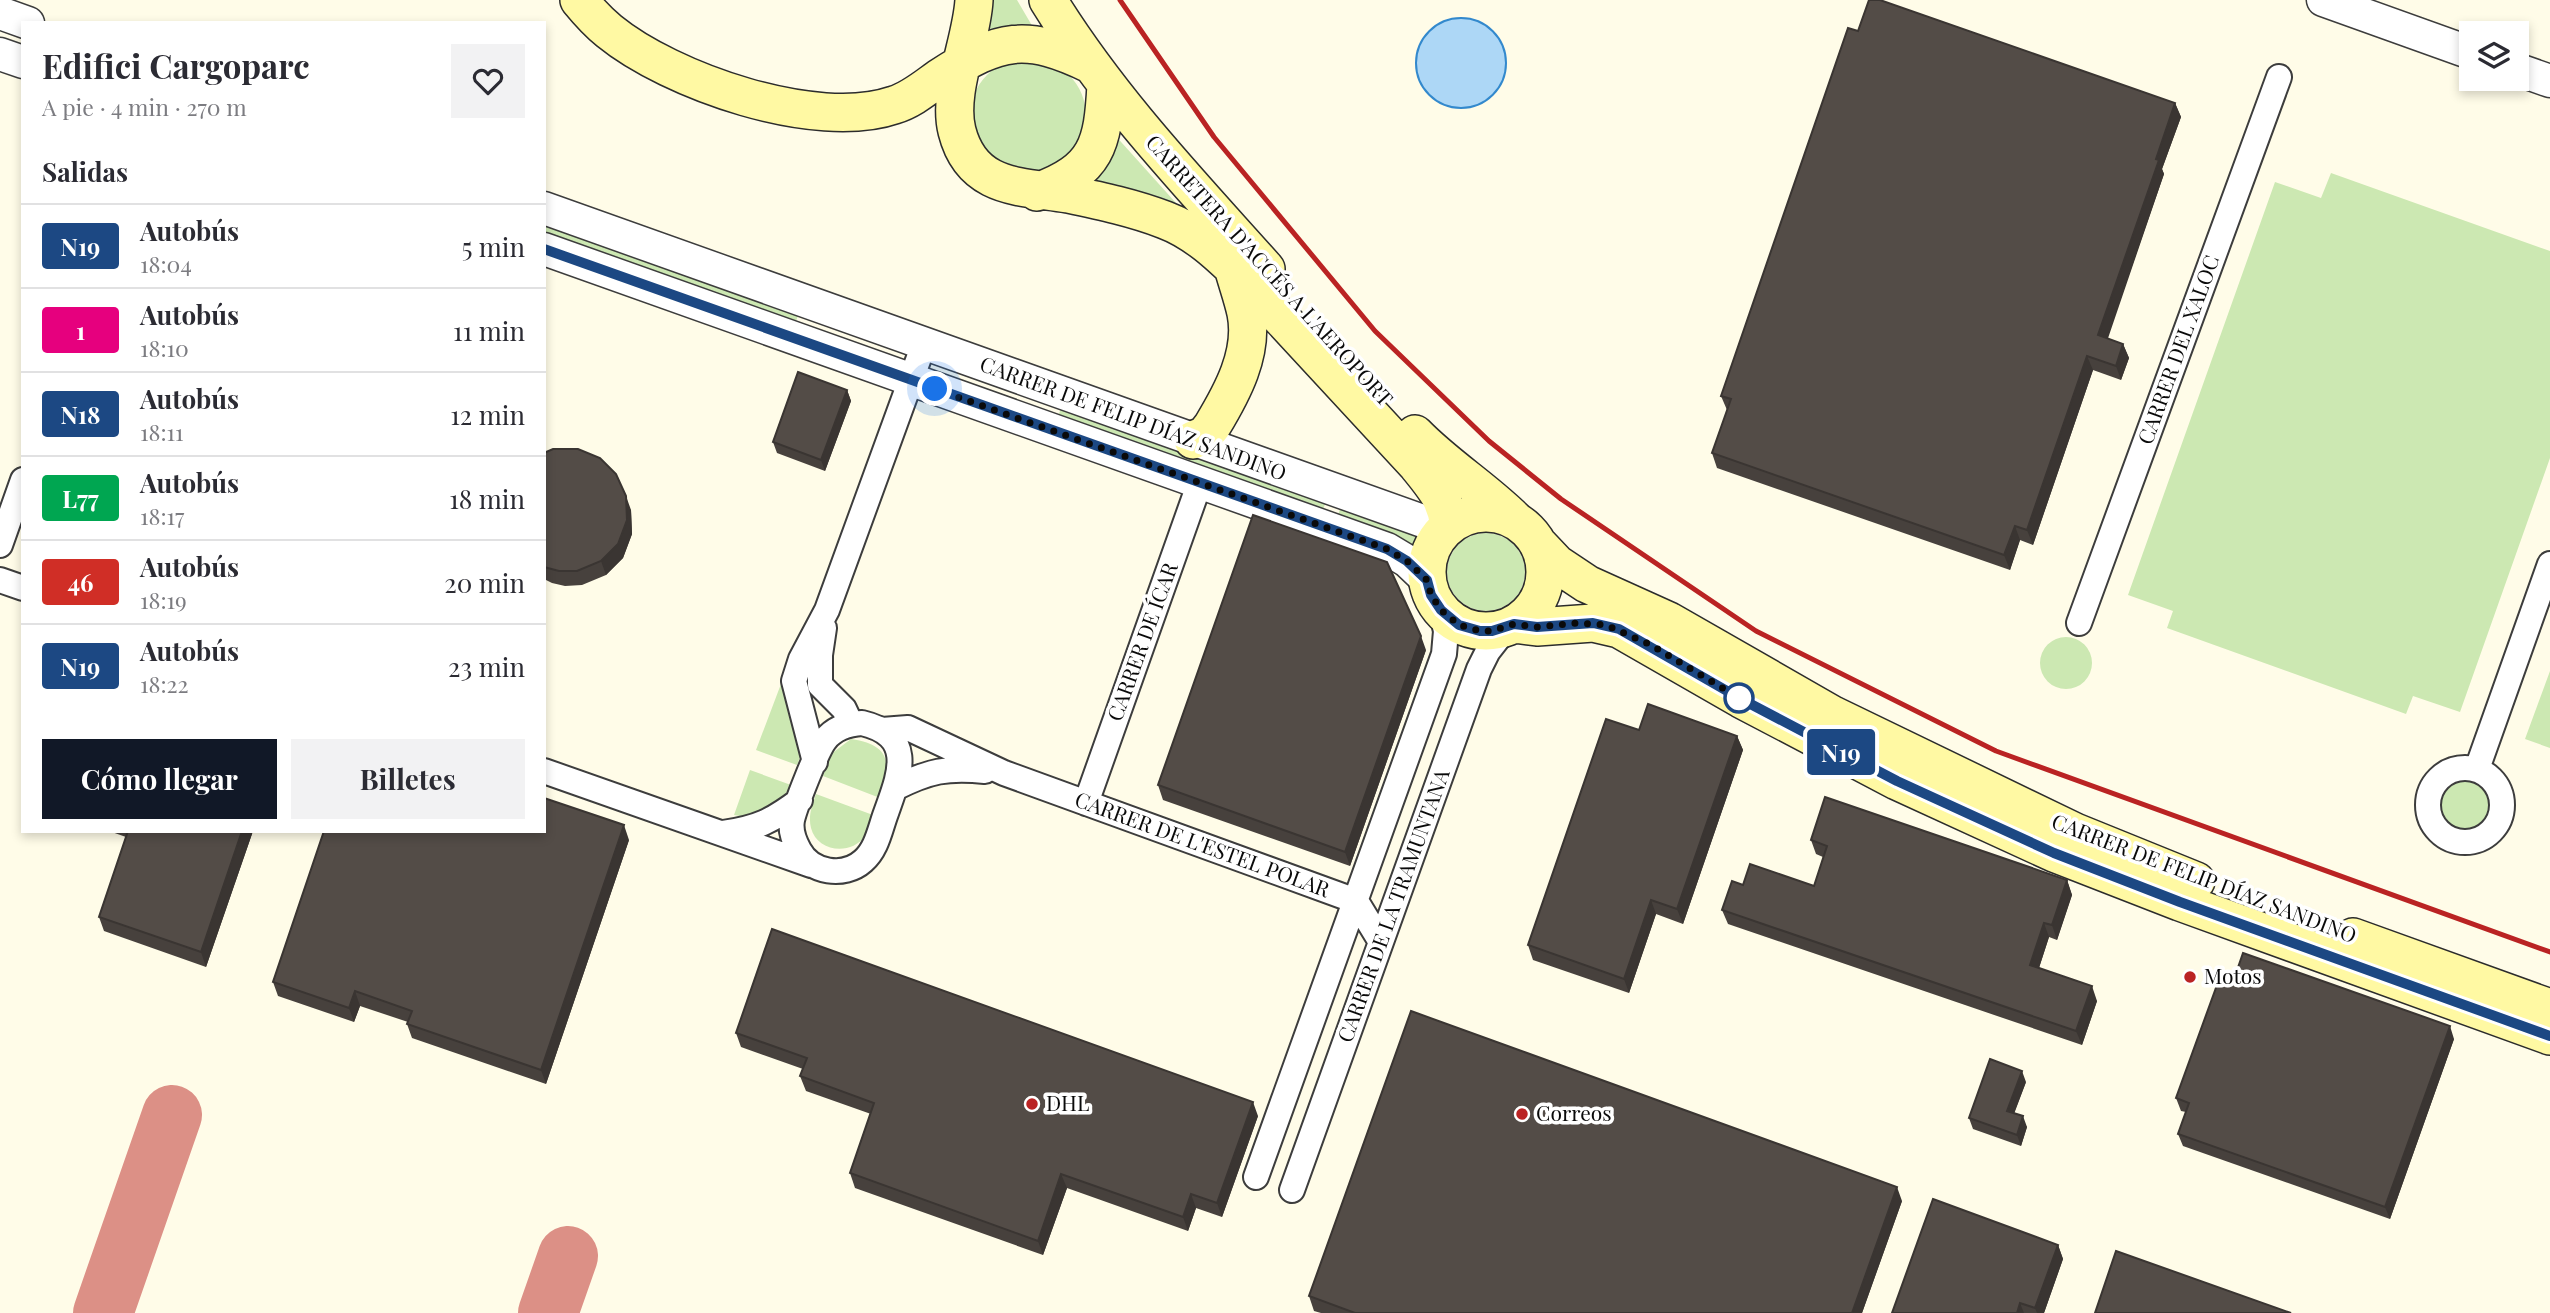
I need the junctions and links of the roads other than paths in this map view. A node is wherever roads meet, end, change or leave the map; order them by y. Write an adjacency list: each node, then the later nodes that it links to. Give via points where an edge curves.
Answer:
1 (579, 0): 10 (main road, via 608,30 650,57 738,95 784,106 844,112 891,107)
2 (974, 0): 10 (main road, CARRETERA D'ACCÉS A L'AEROPORT)
3 (1048, 0): 12 (main road, CARRETERA D'ACCÉS A L'AEROPORT)
4 (2323, 0): 7 (street)
5 (0, 13): 6 (street)
6 (22, 21)
7 (2459, 49)
8 (0, 54): 9 (street)
9 (21, 61)
10 (961, 64): 12 (main road, via 995,49 1026,43 1053,48); 15 (main road, CARRETERA D'ACCÉS A L'AEROPORT, via 956,114 963,146 995,180)
11 (2529, 74): 14 (street)
12 (1099, 75): 15 (main road, via 1101,132 1089,160 1068,179); 25 (main road, CARRETERA D'ACCÉS A L'AEROPORT, via 1400,419)
13 (2278, 77): 32 (street, CARRER DEL XALOC)
14 (2550, 81)
15 (1037, 191): 18 (main road, CARRETERA D'ACCÉS A L'AEROPORT, via 1102,202 1168,221 1193,234)
16 (546, 209): 19 (street, CARRER DE FELIP DÍAZ SANDINO)
17 (546, 250): 20 (street, CARRER DE FELIP DÍAZ SANDINO)
18 (1232, 267): 21 (main road, via 1246,313 1244,360 1212,426); 24 (main road, CARRETERA D'ACCÉS A L'AEROPORT, via 1417,465 1446,507)
19 (925, 344): 20 (street); 21 (street, CARRER DE FELIP DÍAZ SANDINO)
20 (913, 381): 22 (street, CARRER DE FELIP DÍAZ SANDINO); 31 (street)
21 (1193, 440): 24 (street, CARRER DE FELIP DÍAZ SANDINO)
22 (1200, 482): 30 (street, CARRER DE FELIP DÍAZ SANDINO, via 1387,549 1407,561); 42 (street, CARRER DE ÍCAR)
23 (21, 486): 26 (street)
24 (1447, 527): 25 (main road, via 1478,513 1496,513); 30 (main road, via 1431,547 1428,559)
25 (1527, 533): 33 (main road, via 1545,567 1543,587 1532,610); 47 (main road, CARRER DE FELIP DÍAZ SANDINO, via 1557,564 1587,584 1659,616 1833,715 2075,832 2189,878)
26 (0, 545)
27 (2550, 564): 37 (street)
28 (0, 580): 29 (street)
29 (21, 586)
30 (1434, 595): 33 (main road, via 1448,618 1470,629 1492,631); 45 (street, CARRER DE LA TRAMUNTANA, via 1446,631 1444,654)
31 (827, 610): 34 (street, via 820,685 844,709); 36 (street, via 794,681)
32 (2079, 623)
33 (1510, 626): 46 (street, CARRER DE LA TRAMUNTANA, via 1479,669); 48 (main road, CARRER DE FELIP DÍAZ SANDINO, via 1593,623 1619,629 1897,781 2042,848)
34 (851, 724): 35 (street); 36 (street, via 835,730 823,742)
35 (882, 730): 39 (street, CARRER DE L'ESTEL POLAR, via 908,728); 40 (street, via 900,757)
36 (815, 762): 41 (street)
37 (2477, 769)
38 (546, 772): 43 (street)
39 (1004, 772): 40 (street, CARRER DE L'ESTEL POLAR, via 953,768); 42 (street, CARRER DE L'ESTEL POLAR)
40 (895, 788): 44 (street, via 873,850 862,862 848,870)
41 (800, 800): 43 (street, via 772,821); 44 (street, via 792,820 793,840 802,857)
42 (1086, 803): 45 (street, CARRER DE L'ESTEL POLAR)
43 (723, 833): 44 (street)
44 (818, 868)
45 (1356, 901): 46 (street, CARRER DE L'ESTEL POLAR); 49 (street, CARRER DE LA TRAMUNTANA)
46 (1381, 942): 50 (street, CARRER DE LA TRAMUNTANA)
47 (2550, 1008)
48 (2550, 1036)
49 (1256, 1177)
50 (1292, 1190)

